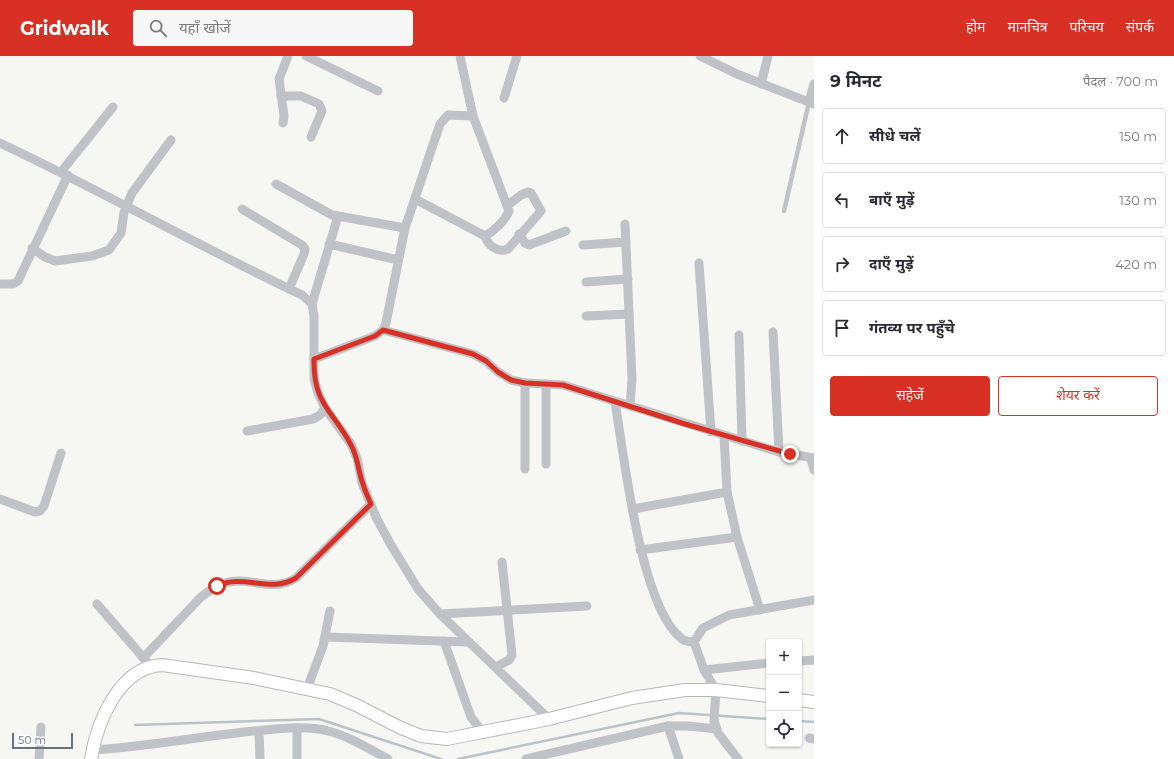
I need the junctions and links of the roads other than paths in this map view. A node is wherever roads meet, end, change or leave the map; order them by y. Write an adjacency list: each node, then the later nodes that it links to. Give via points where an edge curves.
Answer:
1 (288, 56): 10 (street, via 279,79)
2 (306, 56): 9 (street)
3 (460, 56): 14 (street)
4 (517, 56): 11 (street)
5 (700, 56): 7 (street)
6 (768, 56): 7 (street)
7 (761, 84): 12 (street)
8 (814, 84): 12 (street)
9 (378, 91)
10 (281, 96): 15 (street); 16 (street, via 301,96 319,104 322,111)
11 (504, 98)
12 (811, 103): 25 (lane)
13 (112, 107): 19 (street)
14 (473, 116): 21 (street, via 455,114 443,119); 22 (street)
15 (283, 123)
16 (311, 137)
17 (171, 140): 23 (street)
18 (0, 143): 19 (street)
19 (64, 173): 23 (street); 35 (street)
20 (276, 184): 26 (street, via 324,212)
21 (414, 199): 28 (street); 31 (street)
22 (508, 205): 30 (street, via 521,194 528,192 540,207 539,213); 31 (street, via 507,215)
23 (126, 206): 35 (street, via 121,233 105,252 54,260); 41 (street)
24 (242, 209): 41 (street, via 305,249)
25 (784, 211)
26 (338, 216): 28 (street); 33 (street)
27 (625, 224): 32 (street)
28 (406, 226): 36 (street)
29 (566, 231): 30 (street, via 529,245 525,244)
30 (520, 234): 31 (street, via 508,249 503,251 489,244)
31 (485, 236)
32 (626, 242): 34 (street); 38 (street)
33 (329, 244): 36 (street); 42 (street)
34 (582, 245)
35 (32, 248): 40 (street, via 18,281 13,284)
36 (398, 260): 45 (street)
37 (699, 264): 55 (street)
38 (628, 279): 39 (street); 43 (street)
39 (586, 282)
40 (0, 284)
41 (289, 289): 42 (street, via 302,295)
42 (312, 304): 48 (street)
43 (629, 314): 44 (street); 52 (street, via 632,379)
44 (586, 316)
45 (383, 330): 48 (street, via 375,336); 49 (street, via 473,354 511,380)
46 (773, 332): 58 (street)
47 (739, 335): 57 (street)
48 (314, 359): 53 (street, via 314,380)
49 (525, 383): 50 (street); 62 (street)
50 (546, 384): 51 (street, via 563,385); 61 (street)
51 (615, 402): 52 (street); 67 (street)
52 (630, 406): 55 (street)
53 (325, 408): 54 (street, via 313,419); 66 (street, via 351,444)
54 (248, 431)
55 (711, 432): 56 (street)
56 (724, 436): 57 (street); 64 (street)
57 (742, 441): 58 (street)
58 (779, 452): 60 (street)
59 (61, 453): 65 (street, via 44,506 40,511 34,512)
60 (813, 458): 63 (street)
61 (546, 464)
62 (525, 469)
63 (814, 470)
64 (727, 492): 67 (street); 68 (street)
65 (0, 500)
66 (371, 504): 77 (street, via 401,562 418,589); 84 (street, via 296,578 286,584 225,582 209,590)
67 (633, 509): 69 (street)
68 (737, 537): 69 (street); 74 (street)
69 (640, 550): 81 (street, via 665,616 683,640)
70 (502, 562): 76 (street)
71 (814, 600): 74 (street)
72 (97, 604): 84 (street)
73 (587, 606): 76 (street)
74 (760, 610): 81 (street, via 729,615 703,628)
75 (330, 611): 78 (street)
76 (507, 611): 77 (street); 86 (street, via 512,654 508,660)
77 (440, 614): 80 (street)
78 (326, 637): 79 (street); 88 (street)
79 (444, 641): 80 (street); 99 (street, via 472,717)
80 (468, 642): 86 (street)
81 (694, 642): 87 (street)
82 (814, 660): 83 (street)
83 (802, 661)
84 (147, 662): 88 (street, via 254,678); 100 (street, via 126,680 116,693 94,738)
85 (766, 663): 87 (street)
86 (496, 667): 93 (street)
87 (704, 670): 89 (street)
88 (307, 689): 99 (street, via 330,694 421,736 447,739)
89 (715, 692): 90 (street); 93 (street, via 685,690 646,696); 94 (street)
90 (766, 696)
91 (802, 700): 92 (street)
92 (814, 702)
93 (549, 719): 99 (street)
94 (715, 725): 95 (street); 107 (street, via 727,747)
95 (668, 726): 105 (street); 106 (street)
96 (41, 727): 101 (street)
97 (297, 729): 98 (street); 103 (street); 104 (street, via 313,728 341,735)
98 (259, 731): 100 (street, via 208,735); 102 (street)
99 (483, 733)
100 (92, 754)
101 (38, 759)
102 (260, 759)
103 (297, 759)
104 (388, 759)
105 (526, 759)
106 (679, 759)
107 (738, 759)

